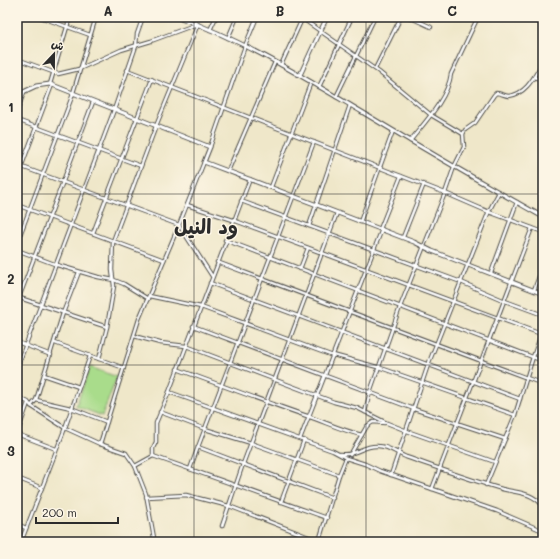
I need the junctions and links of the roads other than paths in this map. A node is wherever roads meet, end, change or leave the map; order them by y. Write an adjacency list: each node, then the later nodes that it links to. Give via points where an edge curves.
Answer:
1 (40, 17): 18 (street)
2 (70, 17): 18 (street)
3 (96, 17): 22 (street)
4 (143, 17): 25 (street)
5 (178, 17): 16 (street)
6 (216, 17): 20 (street)
7 (237, 17): 23 (street)
8 (257, 17): 26 (street)
9 (327, 17): 21 (street)
10 (352, 17): 24 (street)
11 (376, 17): 27 (street)
12 (401, 17): 33 (street)
13 (409, 17): 19 (street)
14 (478, 17): 53 (street, via 451,74 450,82)
15 (302, 18): 21 (street); 31 (street)
16 (189, 19): 17 (street)
17 (198, 24): 20 (street); 25 (street); 42 (street)
18 (67, 27): 22 (street); 35 (street)
19 (431, 27)
20 (210, 30): 23 (street)
21 (320, 31): 24 (street); 36 (street)
22 (90, 35): 32 (street)
23 (228, 38): 26 (street)
24 (339, 44): 27 (street); 43 (street)
25 (136, 46): 32 (street); 34 (street)
26 (245, 46): 29 (street); 50 (street)
27 (356, 56): 33 (street); 47 (street)
28 (17, 59): 35 (street)
29 (275, 62): 31 (street); 54 (street)
30 (543, 62): 37 (street)
31 (281, 65): 36 (street)
32 (79, 69): 35 (street, via 58,74); 45 (street)
33 (375, 69): 53 (street)
34 (128, 70): 38 (street); 51 (street)
35 (53, 72): 41 (street)
36 (300, 75): 40 (street)
37 (534, 77): 39 (street); 61 (street, via 517,93 509,96 496,93)
38 (152, 79): 42 (street); 55 (street)
39 (543, 80)
40 (311, 82): 43 (street); 60 (street)
41 (51, 85): 44 (street, via 36,86); 45 (street); 58 (street)
42 (172, 87): 50 (street); 57 (street)
43 (319, 87): 47 (street)
44 (24, 91): 46 (street); 52 (street)
45 (73, 93): 48 (street); 62 (street)
46 (17, 95)
47 (336, 97): 49 (street)
48 (93, 102): 51 (street); 65 (street)
49 (350, 105): 59 (street); 68 (street)
50 (224, 108): 54 (street); 66 (street)
51 (114, 110): 55 (street); 67 (street)
52 (17, 112)
53 (431, 115): 61 (street); 63 (street)
54 (251, 118): 60 (street); 76 (street)
55 (137, 119): 57 (street); 69 (street)
56 (17, 120): 58 (street)
57 (156, 126): 66 (street); 72 (street)
58 (36, 127): 62 (street); 73 (street)
59 (394, 131): 63 (street); 75 (street)
60 (292, 134): 64 (street); 83 (street)
61 (463, 134): 74 (street, via 464,147)
62 (58, 135): 65 (street); 77 (street)
63 (410, 141): 74 (street)
64 (314, 142): 68 (street); 87 (street)
65 (78, 143): 67 (street); 81 (street)
66 (210, 147): 70 (street)
67 (99, 150): 69 (street); 84 (street)
68 (335, 150): 75 (street); 93 (street)
69 (121, 159): 72 (street); 88 (street)
70 (204, 162): 76 (street); 92 (street)
71 (17, 165): 73 (street)
72 (141, 166): 94 (street)
73 (21, 167): 77 (street); 79 (street)
74 (454, 167): 85 (street); 86 (street)
75 (380, 168): 78 (street); 103 (street)
76 (228, 171): 80 (street)
77 (43, 175): 81 (street); 95 (street)
78 (401, 176): 82 (street); 108 (street)
79 (17, 178)
80 (250, 179): 83 (street); 89 (street)
81 (63, 182): 84 (street); 98 (street)
82 (424, 184): 86 (street); 113 (street)
83 (271, 187): 87 (street)
84 (84, 190): 88 (street); 105 (street)
85 (499, 192): 90 (street); 96 (street)
86 (445, 193): 96 (street); 117 (street)
87 (293, 195): 93 (street); 99 (street)
88 (106, 198): 94 (street); 110 (street)
89 (241, 201): 99 (street); 101 (street)
90 (517, 202): 100 (street); 102 (street)
91 (17, 205): 95 (street)
92 (187, 205): 101 (street); 104 (street)
93 (316, 205): 97 (street); 106 (street)
94 (126, 206): 104 (street); 115 (street)
95 (29, 210): 98 (street); 116 (street)
96 (489, 212): 102 (street); 126 (street)
97 (337, 213): 103 (street); 111 (street)
98 (49, 217): 105 (street); 122 (street)
99 (285, 217): 106 (street); 112 (street)
100 (543, 217)
101 (233, 220): 112 (street); 114 (street)
102 (510, 220): 107 (street); 133 (street)
103 (360, 222): 108 (street)
104 (180, 225): 124 (street); 135 (street)
105 (71, 226): 110 (street); 127 (street)
106 (309, 226): 111 (street)
107 (532, 228): 109 (street); 138 (street)
108 (381, 229): 113 (street); 120 (street)
109 (543, 232)
110 (93, 234): 115 (street)
111 (329, 234): 120 (street); 121 (street)
112 (277, 236): 118 (street); 123 (street)
113 (403, 238): 117 (street)
114 (225, 240): 123 (street); 125 (street)
115 (113, 241): 124 (street); 137 (street)
116 (17, 243)
117 (424, 247): 126 (street); 128 (street)
118 (308, 248): 121 (street); 130 (street)
119 (17, 250): 122 (street)
120 (374, 251): 128 (street); 131 (street)
121 (322, 253): 131 (street); 134 (street)
122 (34, 257): 127 (street); 146 (street)
123 (269, 257): 130 (street); 136 (street)
124 (164, 260): 147 (street)
125 (217, 262): 135 (street); 136 (street)
126 (468, 264): 133 (street); 139 (street)
127 (56, 265): 132 (street); 152 (street)
128 (416, 266): 139 (street); 141 (street)
129 (543, 266): 142 (street)
130 (300, 269): 134 (street)
131 (367, 269): 141 (street); 143 (street)
132 (79, 272): 137 (street); 156 (street)
133 (491, 273): 138 (street)
134 (314, 274): 143 (street); 145 (street)
135 (212, 276): 140 (street)
136 (261, 278): 145 (street); 148 (street)
137 (114, 280): 147 (street); 163 (street)
138 (512, 281): 142 (street); 150 (street)
139 (461, 282): 149 (street); 150 (street)
140 (210, 283): 148 (street); 153 (street)
141 (409, 285): 149 (street); 154 (street)
142 (534, 290): 144 (street)
143 (358, 291): 154 (street); 155 (street)
144 (543, 294)
145 (306, 295): 155 (street); 158 (street)
146 (18, 297): 151 (street); 152 (street)
147 (149, 298): 153 (street); 168 (street)
148 (254, 299): 158 (street); 160 (street)
149 (454, 301): 159 (street); 161 (street)
150 (505, 301): 157 (street); 159 (street)
151 (17, 304)
152 (41, 306): 156 (street); 175 (street)
153 (201, 306): 160 (street); 162 (street)
154 (400, 307): 161 (street); 164 (street)
155 (350, 312): 164 (street); 166 (street)
156 (63, 313): 163 (street); 172 (street)
157 (543, 315)
158 (298, 316): 166 (street); 169 (street)
159 (498, 317): 167 (street); 170 (street)
160 (244, 323): 169 (street); 173 (street)
161 (446, 324): 170 (street); 174 (street)
162 (193, 326): 173 (street); 176 (street)
163 (107, 327): 182 (street)
164 (393, 327): 174 (street); 177 (street)
165 (543, 329): 167 (street)
166 (342, 332): 177 (street); 179 (street)
167 (541, 334): 181 (street)
168 (134, 336): 176 (street); 190 (street)
169 (290, 340): 179 (street); 183 (street)
170 (488, 340): 181 (street); 184 (street)
171 (17, 342): 175 (street)
172 (55, 343): 178 (street); 180 (street)
173 (237, 343): 183 (street); 186 (street)
174 (437, 344): 184 (street); 187 (street)
175 (26, 345): 178 (street); 189 (street)
176 (186, 346): 186 (street); 191 (street)
177 (385, 348): 187 (street); 188 (street)
178 (51, 355): 192 (street)
179 (333, 355): 188 (street); 193 (street)
180 (90, 356): 182 (street); 200 (street)
181 (533, 357): 185 (street); 194 (street)
182 (99, 359): 190 (street)
183 (282, 359): 193 (street); 195 (street)
184 (481, 360): 194 (street); 196 (street)
185 (543, 360)
186 (230, 362): 195 (street); 199 (street)
187 (429, 365): 196 (street); 197 (street)
188 (378, 367): 197 (street); 202 (street)
189 (17, 368)
190 (124, 368): 218 (street)
191 (177, 369): 199 (street); 201 (street)
192 (44, 375): 200 (street); 207 (street)
193 (325, 375): 202 (street); 203 (street)
194 (526, 377): 198 (street); 206 (street)
195 (275, 380): 203 (street); 209 (street)
196 (473, 381): 205 (street); 206 (street)
197 (424, 383): 205 (street); 213 (street)
198 (543, 384)
199 (220, 386): 209 (street); 211 (street)
200 (79, 387): 212 (street)
201 (169, 392): 211 (street); 214 (street)
202 (370, 392): 213 (street); 215 (street)
203 (317, 395): 215 (street); 217 (street)
204 (17, 397): 208 (street)
205 (467, 398): 216 (street); 221 (street)
206 (520, 399): 216 (street)
207 (36, 400): 210 (street); 212 (street)
208 (28, 402): 210 (street); 225 (street)
209 (266, 402): 217 (street); 220 (street)
210 (32, 406): 222 (street)
211 (212, 407): 220 (street); 223 (street)
212 (71, 408): 218 (street); 222 (street)
213 (414, 409): 221 (street); 224 (street)
214 (160, 412): 223 (street); 238 (street, via 156,423)
215 (365, 412): 219 (street)
216 (515, 415): 228 (street)
217 (309, 416): 226 (street); 227 (street)
218 (107, 422): 231 (street)
219 (387, 423): 224 (street); 226 (street, via 373,422)
220 (258, 424): 227 (street); 230 (street)
221 (457, 424): 228 (street); 232 (street)
222 (65, 428): 231 (street); 234 (street)
223 (205, 429): 230 (street); 233 (street)
224 (407, 431): 232 (street); 235 (street)
225 (17, 434): 234 (street)
226 (362, 435): 237 (street)
227 (300, 439): 229 (street)
228 (505, 439): 241 (street)
229 (304, 440): 236 (street); 240 (street)
230 (251, 443): 240 (street); 242 (street)
231 (100, 444): 243 (street, via 126,453)
232 (449, 445): 241 (street); 244 (street)
233 (198, 447): 242 (street); 245 (street)
234 (56, 449): 252 (street)
235 (399, 453): 237 (street, via 387,447 377,446 363,448); 244 (street); 247 (street)
236 (338, 454): 237 (street); 239 (street)
237 (350, 455)
238 (153, 456): 243 (street); 245 (street)
239 (346, 458): 246 (street); 247 (street)
240 (296, 460): 246 (street); 249 (street)
241 (495, 462): 250 (street)
242 (243, 464): 249 (street); 251 (street)
243 (135, 466): 254 (street)
244 (440, 468): 250 (street); 253 (street)
245 (190, 469): 251 (street)
246 (339, 475): 255 (street)
247 (391, 475): 253 (street)
248 (17, 478): 252 (street)
249 (288, 481): 255 (street); 256 (street)
250 (486, 485): 258 (street, via 526,493)
251 (236, 486): 256 (street); 257 (street)
252 (42, 488): 262 (street)
253 (432, 490): 263 (street, via 497,511)
254 (146, 497): 257 (street, via 186,494); 265 (street)
255 (333, 498): 259 (street)
256 (281, 502): 259 (street)
257 (229, 506): 259 (street, via 319,542); 261 (street)
258 (543, 506)
259 (327, 518)
260 (17, 524): 262 (street)
261 (222, 526)
262 (26, 528): 264 (street)
263 (543, 531)
264 (21, 542)
265 (156, 542)

